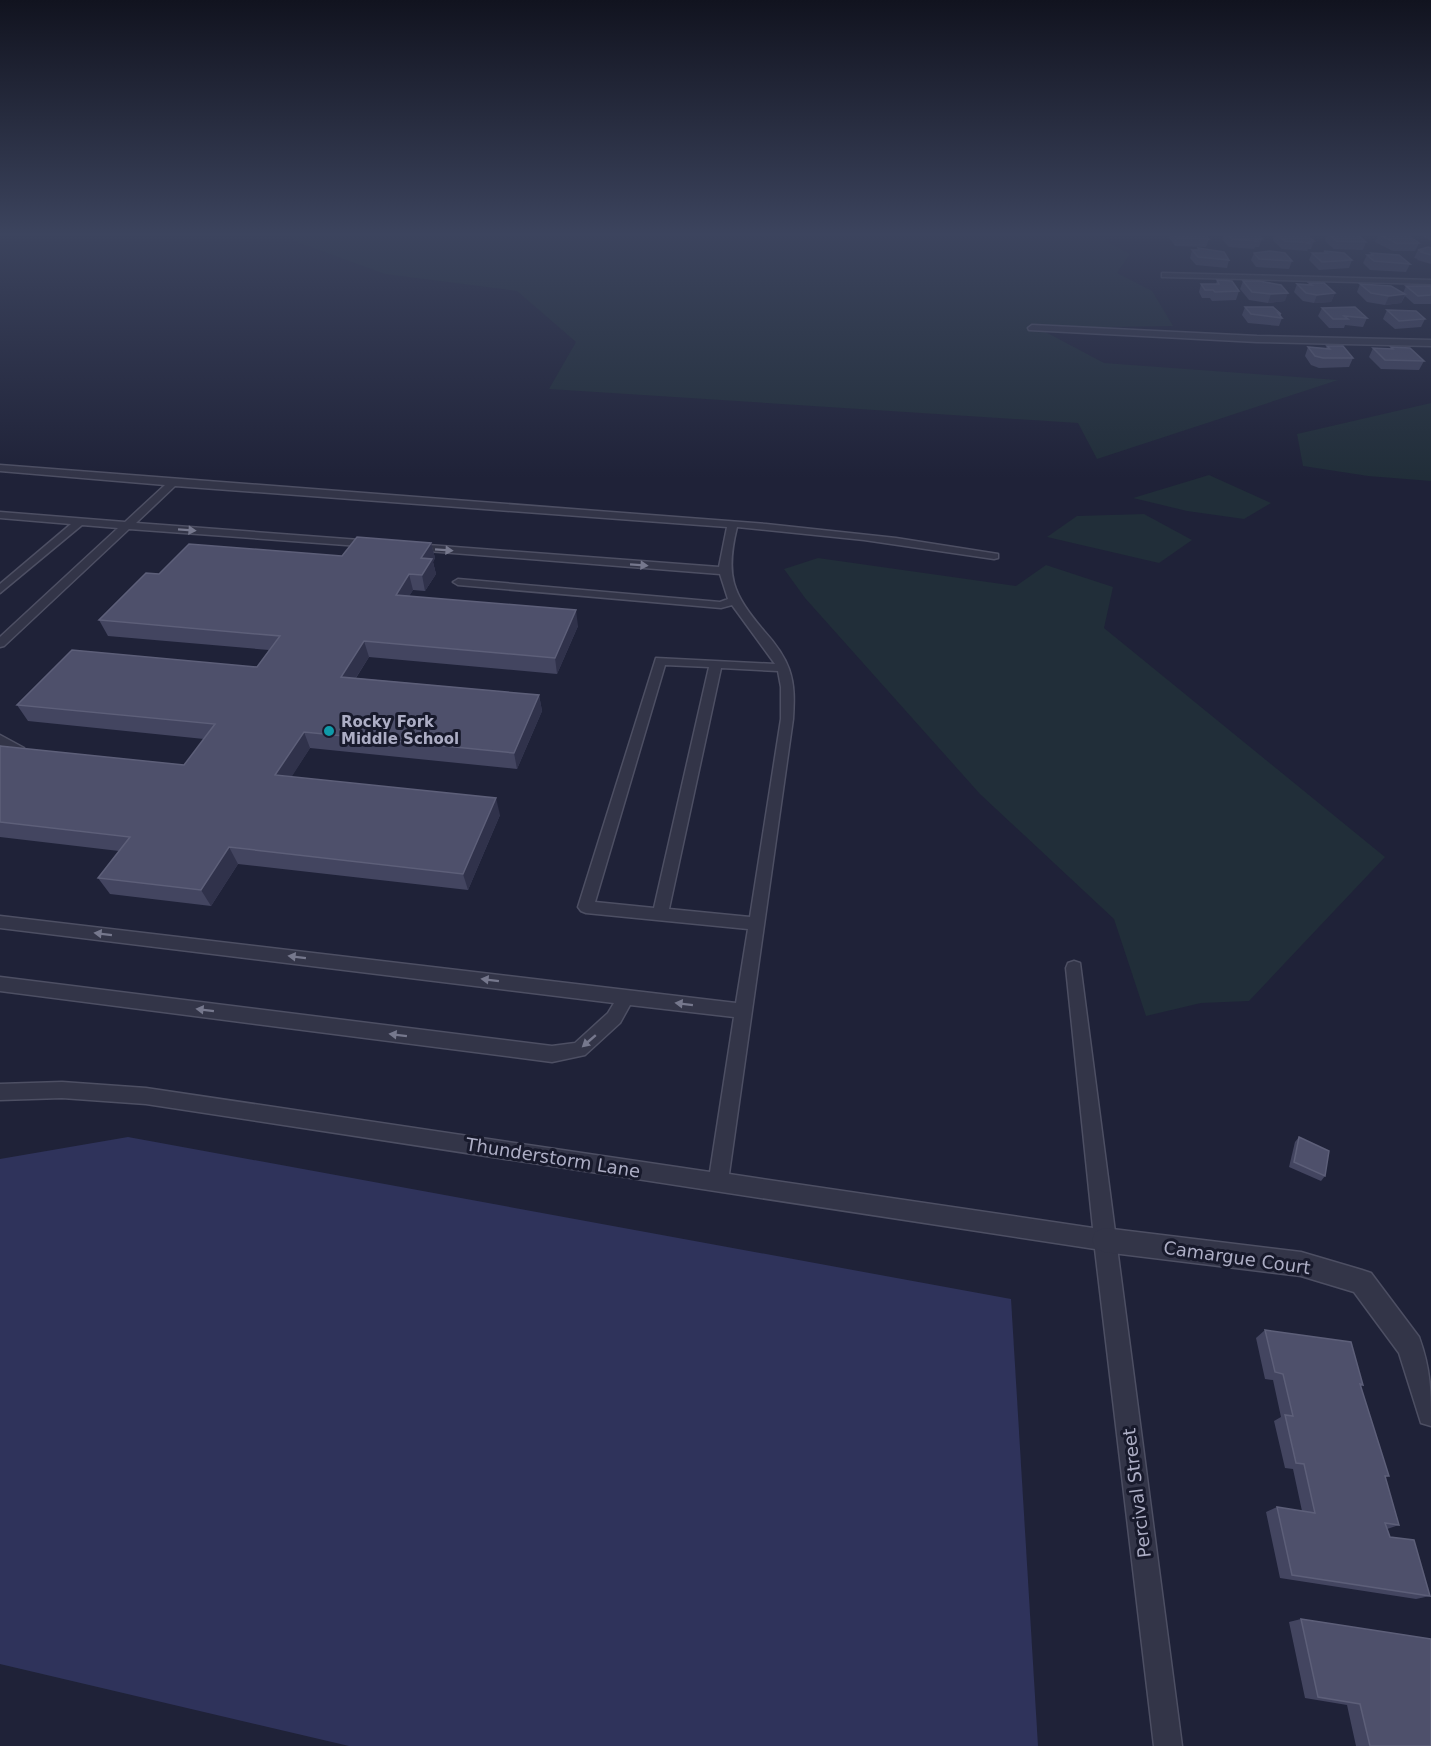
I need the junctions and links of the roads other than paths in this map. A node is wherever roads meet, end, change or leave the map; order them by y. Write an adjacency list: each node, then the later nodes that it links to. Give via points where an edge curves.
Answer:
1 (1032, 328): 2 (street)
2 (1431, 343)
3 (0, 468): 4 (lane)
4 (173, 483): 7 (lane); 8 (lane)
5 (0, 515): 6 (lane)
6 (80, 522): 8 (lane); 14 (lane)
7 (733, 524): 11 (lane, via 828,531); 12 (lane)
8 (129, 526): 9 (lane, one-way to 9); 16 (lane)
9 (387, 545)
10 (399, 546): 12 (lane, one-way to 12)
11 (994, 556)
12 (726, 571): 15 (lane)
13 (458, 582): 15 (lane, via 721,605)
14 (0, 590)
15 (734, 601): 18 (lane, via 767,639)
16 (0, 643)
17 (716, 665): 18 (lane); 21 (lane); 21 (lane, via 660,661 586,907)
18 (782, 668): 23 (lane, via 787,681 786,719)
19 (0, 739): 20 (lane, via 17,748 16,760)
20 (0, 777)
21 (660, 914): 23 (lane)
22 (0, 921): 26 (lane, one-way to 22)
23 (756, 924): 27 (lane)
24 (1074, 968): 30 (lane, Percival Street)
25 (0, 984): 26 (lane, one-way to 25, via 614,1018 579,1050 552,1054)
26 (626, 997): 27 (lane, one-way to 26)
27 (742, 1011): 29 (lane)
28 (0, 1092): 29 (lane, Thunderstorm Lane, via 62,1090 146,1096)
29 (718, 1183): 30 (lane, Thunderstorm Lane)
30 (1104, 1240): 31 (street, Camargue Court, via 1301,1264 1362,1282 1410,1346); 32 (lane, Percival Street)
31 (1431, 1413)
32 (1168, 1746)

